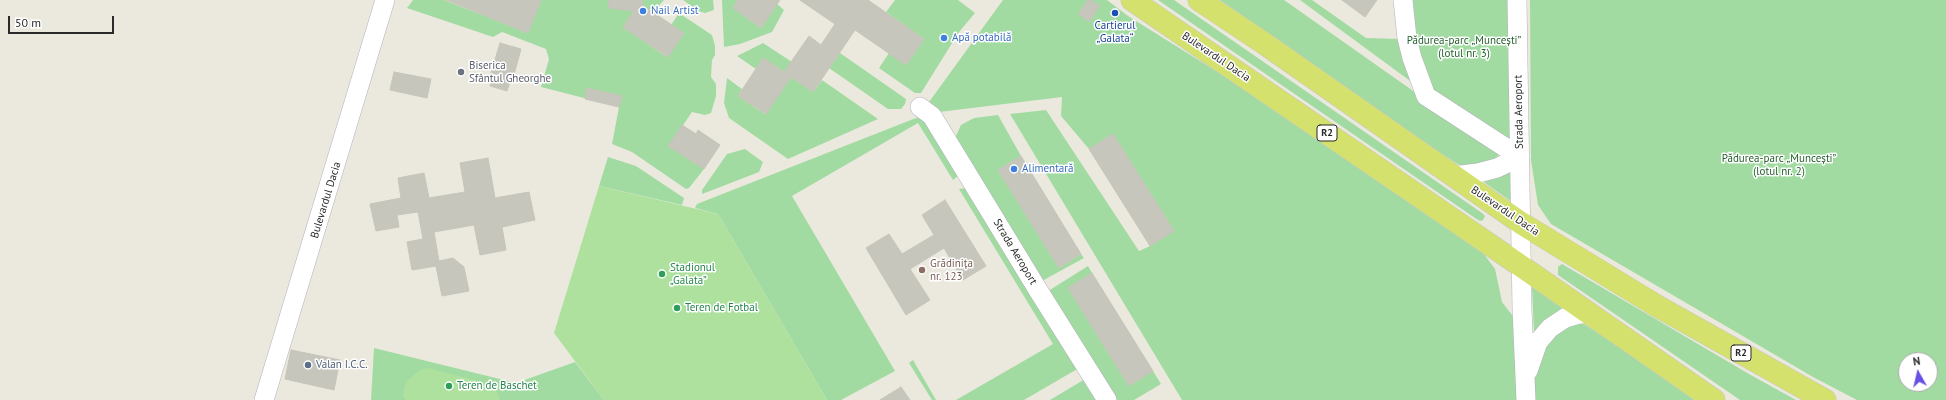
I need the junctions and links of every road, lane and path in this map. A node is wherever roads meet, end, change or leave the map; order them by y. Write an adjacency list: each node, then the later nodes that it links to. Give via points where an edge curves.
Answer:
1 (385, 0): 13 (street, Bulevardul Dacia)
2 (1132, 0): 10 (main road, Bulevardul Dacia / R2)
3 (1199, 0): 8 (main road, Bulevardul Dacia / R2)
4 (1403, 0): 7 (street, via 1407,38 1426,96)
5 (1517, 0): 7 (street, Strada Aeroport)
6 (920, 107): 14 (street, Strada Aeroport, via 932,116)
7 (1520, 157): 8 (street, via 1478,174); 9 (street, Strada Aeroport)
8 (1452, 176): 9 (main road, Bulevardul Dacia / R2)
9 (1521, 223): 10 (street, Strada Aeroport); 17 (main road, Bulevardul Dacia / R2, via 1657,306)
10 (1522, 266): 11 (main road, Bulevardul Dacia / R2); 12 (street)
11 (1586, 312): 12 (street, via 1565,318 1550,328 1538,342); 16 (main road, Bulevardul Dacia / R2)
12 (1525, 380): 15 (street)
13 (264, 400)
14 (1107, 400)
15 (1526, 400)
16 (1714, 400)
17 (1825, 400)

